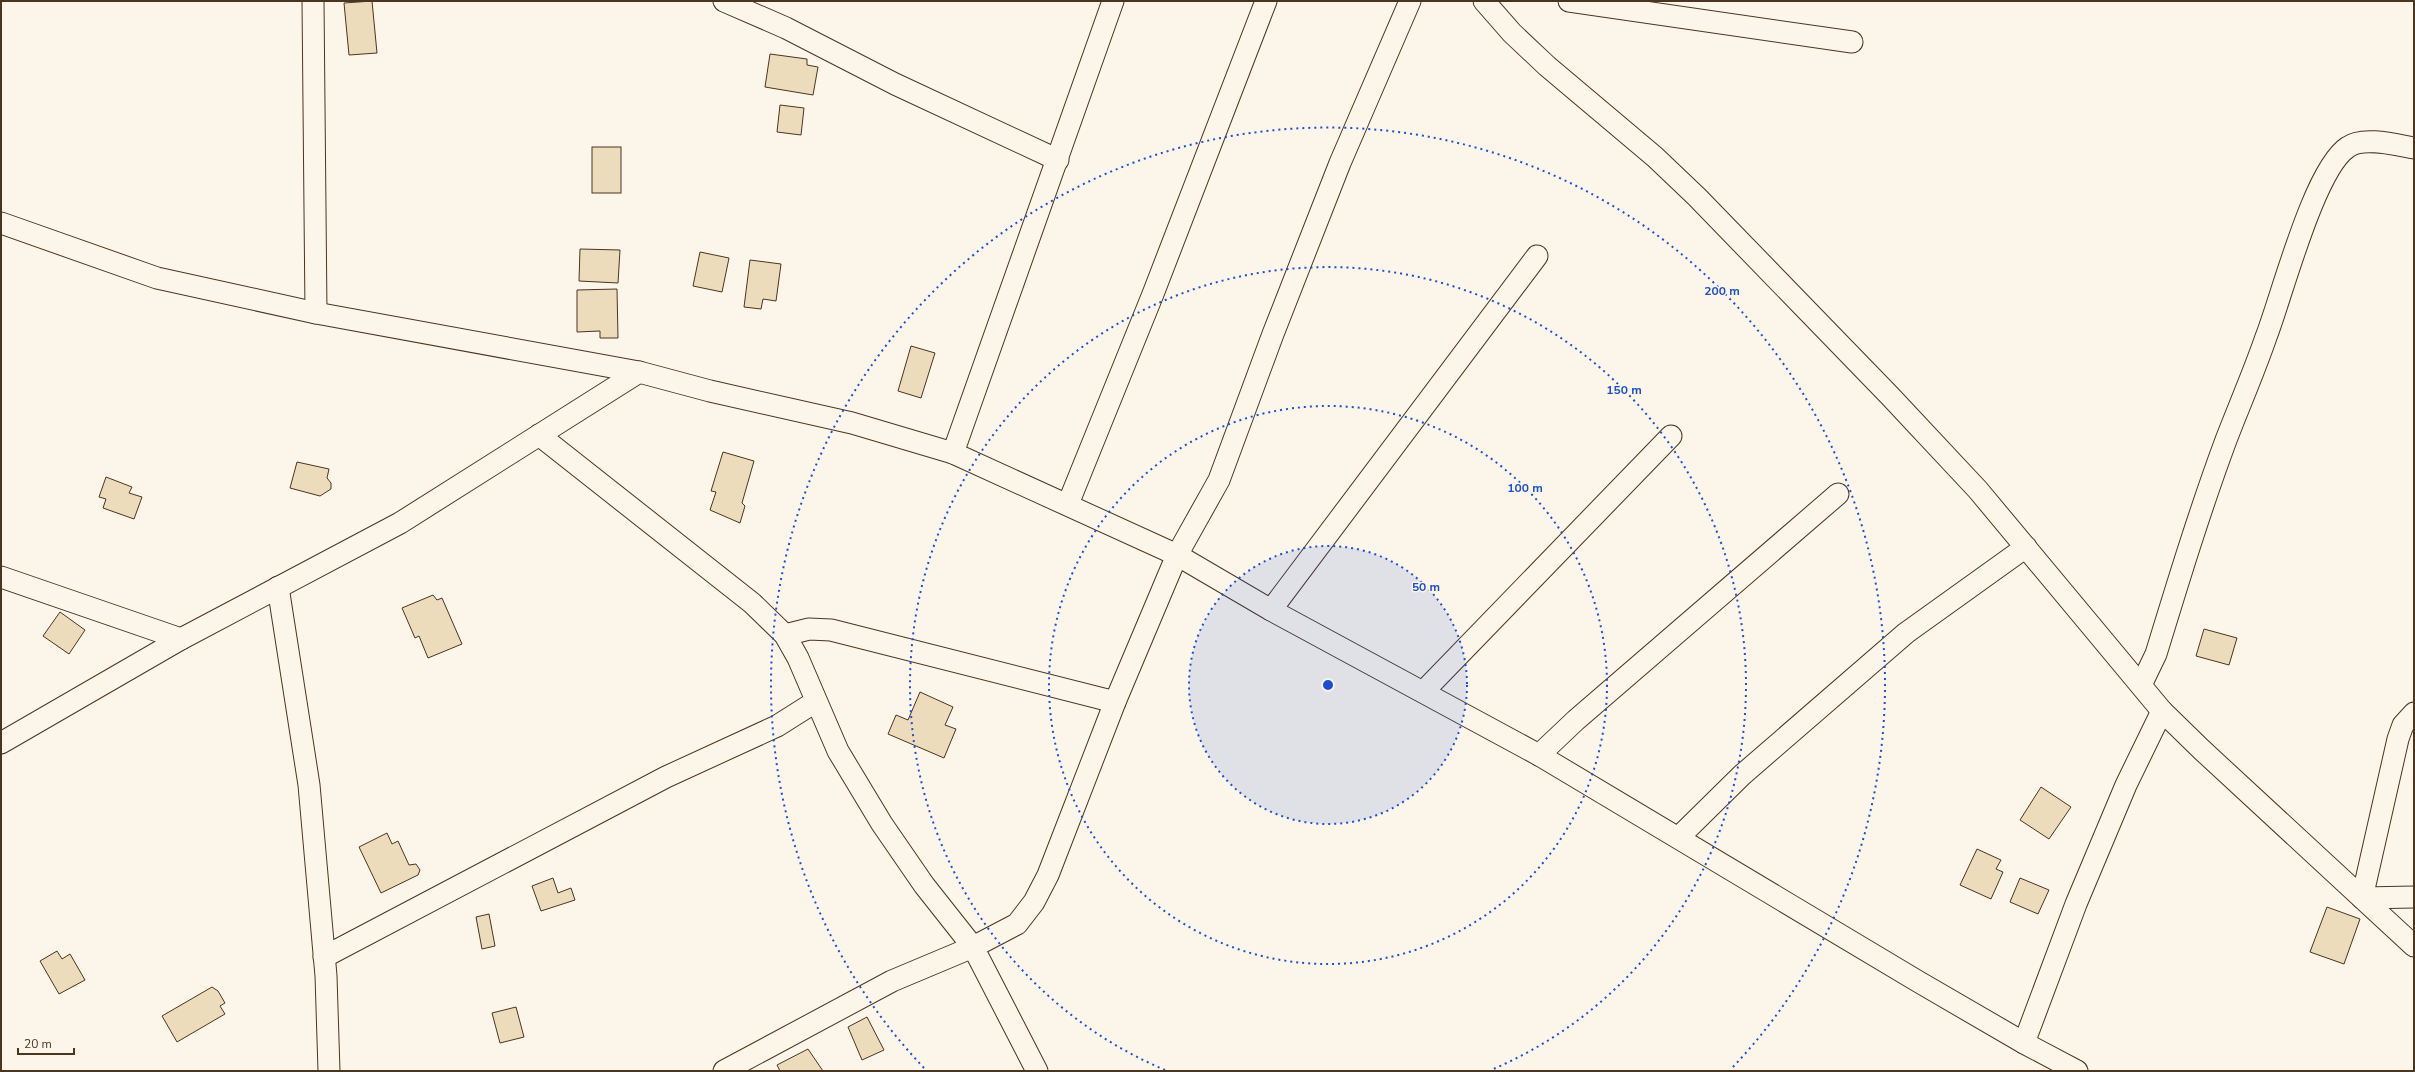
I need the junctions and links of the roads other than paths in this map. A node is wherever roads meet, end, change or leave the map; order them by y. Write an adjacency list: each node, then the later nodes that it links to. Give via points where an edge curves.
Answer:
1 (313, 1): 13 (street)
2 (724, 1): 10 (street, via 786,28 895,84)
3 (1113, 1): 10 (street)
4 (1266, 1): 19 (street, via 1154,294)
5 (1410, 1): 21 (street, via 1340,163 1273,334 1220,480)
6 (1484, 1): 20 (street, via 1512,33 1547,66 1655,157 1697,197 1937,445)
7 (1569, 1): 8 (street)
8 (1852, 42)
9 (2414, 148): 27 (street, via 2383,142 2357,143 2348,146 2328,170 2300,235 2267,336 2226,441 2156,654)
10 (1058, 160): 17 (street)
11 (7, 226): 13 (street, via 157,278)
12 (1537, 256): 24 (street)
13 (316, 313): 14 (street)
14 (639, 372): 15 (street); 17 (street, via 852,423)
15 (539, 435): 23 (street, via 400,523); 25 (street, via 752,603)
16 (1670, 436): 28 (street)
17 (953, 453): 19 (street)
18 (1838, 494): 34 (street, via 1576,720)
19 (1068, 504): 21 (street)
20 (2026, 547): 27 (street); 35 (street, via 1900,638 1742,775)
21 (1177, 555): 24 (street); 30 (street)
22 (1, 577): 26 (street)
23 (278, 587): 26 (street); 40 (street, via 309,786)
24 (1271, 610): 28 (street)
25 (786, 635): 29 (street); 30 (street, via 810,629 830,630)
26 (181, 639): 33 (street)
27 (2141, 685): 31 (street)
28 (1424, 691): 34 (street)
29 (815, 702): 39 (street, via 838,751 882,824 924,885); 40 (street, via 777,726 666,777)
30 (1115, 702): 39 (street, via 1048,875 1034,902 1017,924)
31 (2162, 711): 37 (street); 41 (street, via 2126,785 2079,897)
32 (2414, 713): 37 (street, via 2403,725 2398,740)
33 (1, 743)
34 (1539, 755): 35 (street)
35 (1679, 837): 41 (street)
36 (2414, 897): 37 (street)
37 (2362, 898): 38 (street)
38 (2414, 946)
39 (973, 947): 44 (street, via 892,981); 45 (street)
40 (324, 957): 43 (street)
41 (2024, 1043): 42 (street)
42 (2051, 1064): 46 (street)
43 (329, 1071)
44 (724, 1071)
45 (1037, 1071)
46 (2077, 1071)

